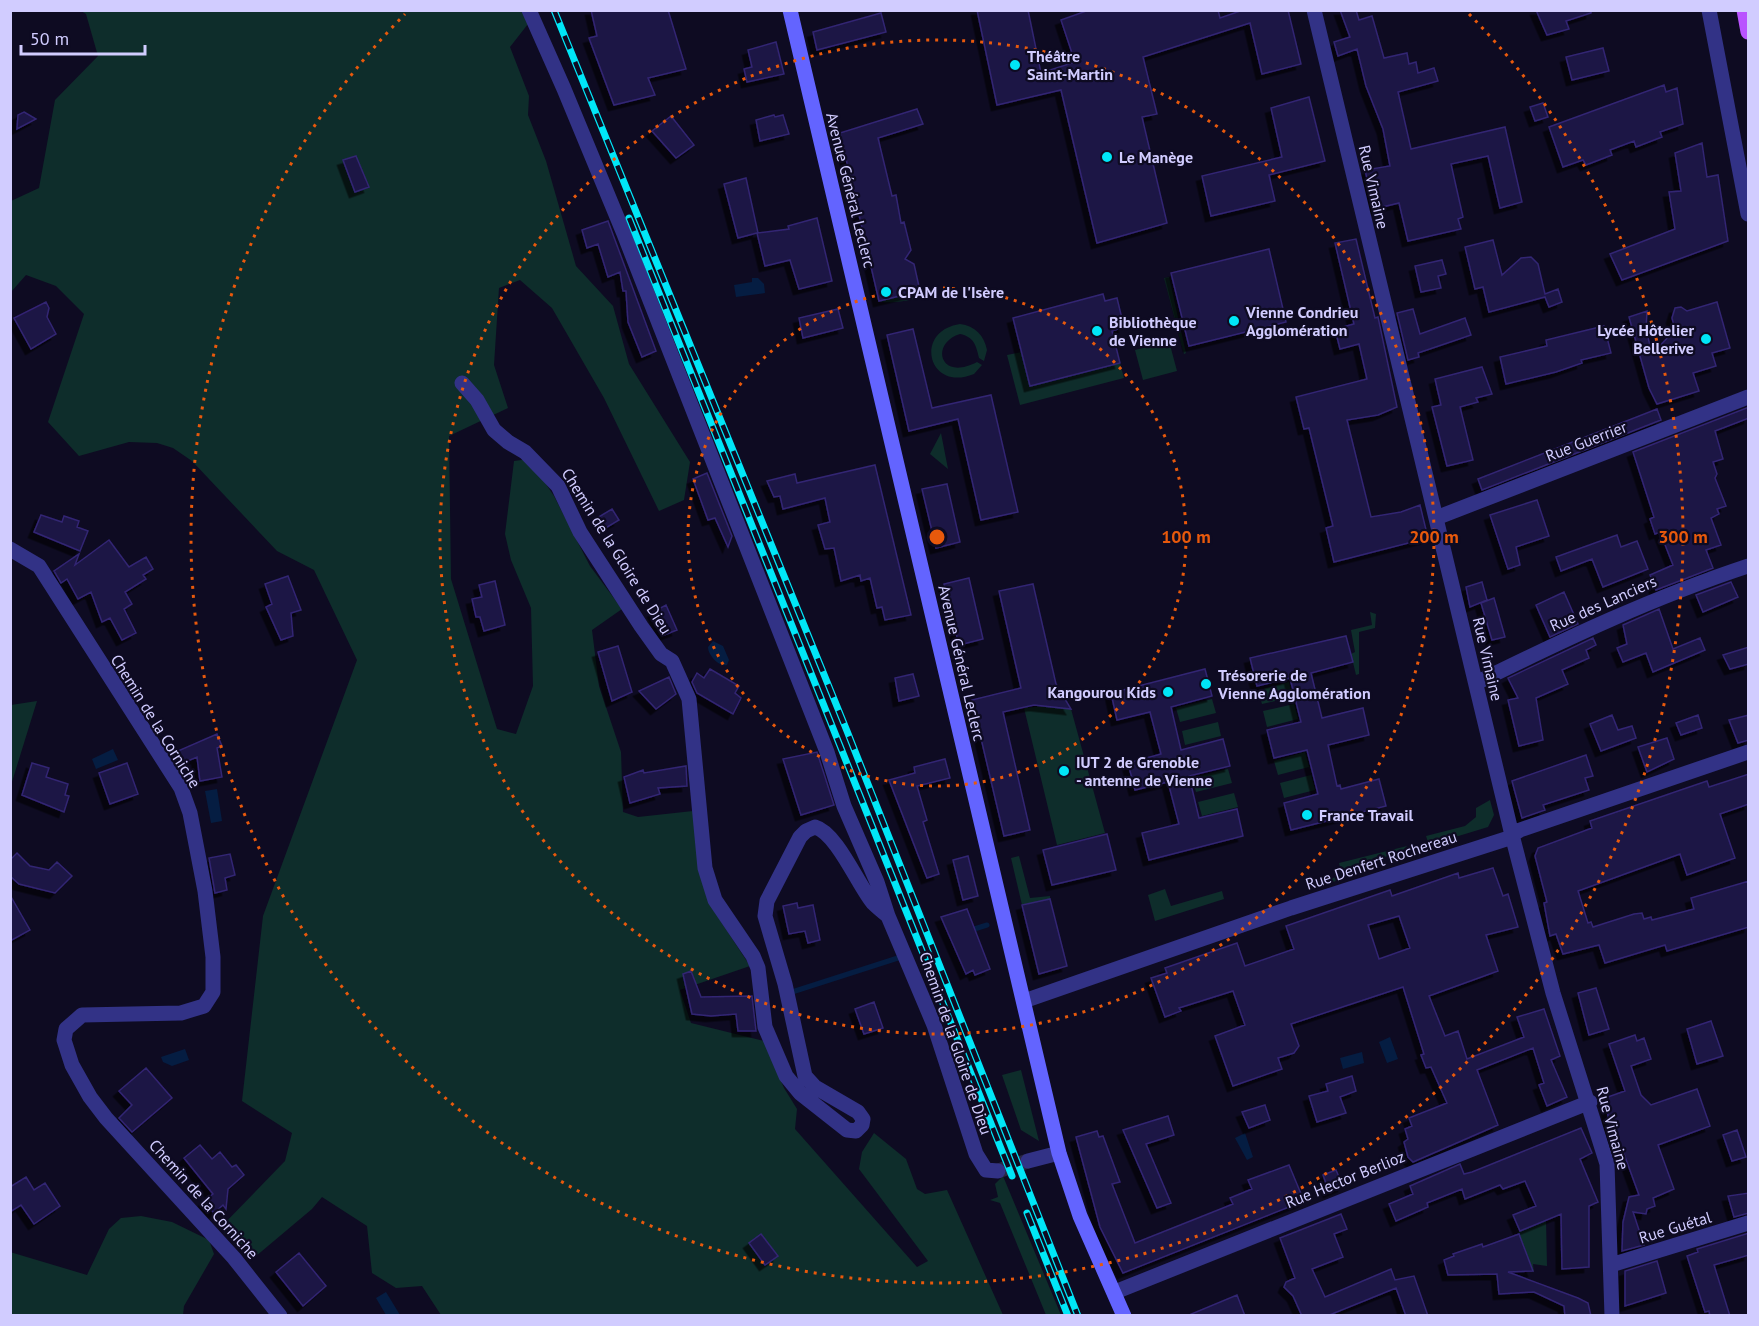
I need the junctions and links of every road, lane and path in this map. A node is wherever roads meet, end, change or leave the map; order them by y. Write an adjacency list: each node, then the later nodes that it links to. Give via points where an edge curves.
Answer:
1 (529, 10): 16 (street, Chemin de la Gloire de Dieu, via 624,234)
2 (790, 10): 17 (main road, Avenue Général Leclerc)
3 (1314, 10): 10 (street, Rue Vimaine)
4 (1709, 10): 7 (street)
5 (1744, 10): 6 (main road)
6 (1749, 32)
7 (1749, 214)
8 (462, 383): 16 (street, Chemin de la Gloire de Dieu, via 494,430 525,452 558,486 580,532 641,626 661,654 672,661 690,699 705,868 715,900 756,962 765,1027 786,1076 800,1093 847,1130 856,1131 862,1125 858,1112 815,1087 802,1069 785,984 765,916 767,901 800,837 815,827 824,832 872,902)
9 (1749, 397): 10 (street, Rue Guerrier)
10 (1436, 518): 13 (street, Rue Vimaine)
11 (10, 549): 25 (street, Chemin de la Corniche, via 39,566 181,788 190,813 205,891 213,957 213,992 204,1006 181,1013 82,1015 66,1029 66,1049 81,1082 105,1118 234,1258)
12 (1749, 566): 13 (street, Rue des Lanciers, via 1592,626)
13 (1476, 682): 15 (street, Rue Vimaine)
14 (1749, 752): 15 (street, Rue Denfert Rochereau)
15 (1512, 835): 17 (street, Rue Denfert Rochereau); 18 (street, Rue Vimaine, via 1553,993)
16 (888, 916): 21 (street, Chemin de la Gloire de Dieu, via 934,1025 976,1154 986,1170)
17 (1024, 1001): 19 (main road, Avenue Général Leclerc)
18 (1590, 1102): 23 (street, Rue Vimaine, via 1607,1164); 24 (street, Rue Hector Berlioz)
19 (1059, 1153): 20 (street); 24 (main road, Avenue Général Leclerc, via 1080,1216)
20 (1028, 1161)
21 (998, 1171)
22 (1749, 1223): 23 (street, Rue Guétal)
23 (1611, 1264): 27 (street, Rue Vimaine)
24 (1115, 1292): 26 (main road, Avenue Général Leclerc)
25 (280, 1316)
26 (1124, 1316)
27 (1612, 1316)

